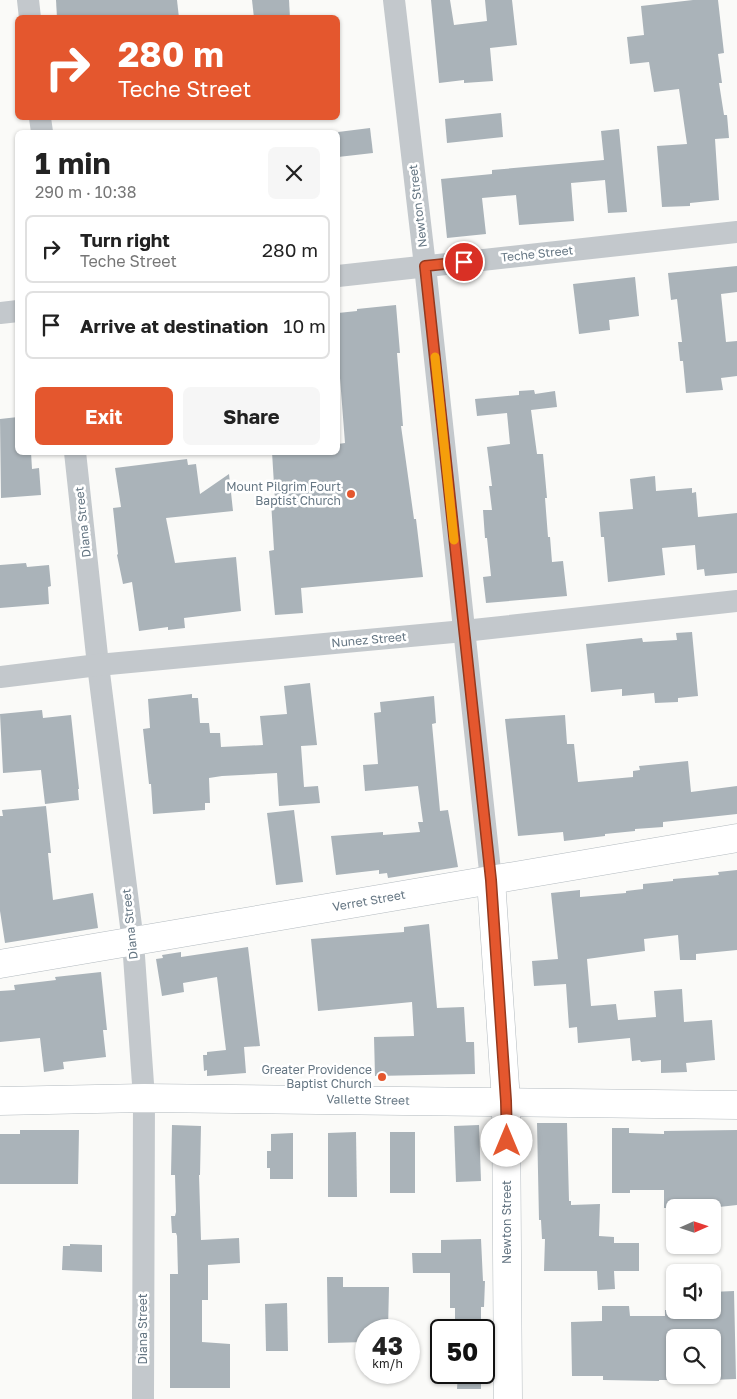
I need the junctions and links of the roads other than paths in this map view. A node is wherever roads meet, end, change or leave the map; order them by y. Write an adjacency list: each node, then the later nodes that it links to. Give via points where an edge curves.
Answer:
1 (28, 0): 3 (street)
2 (394, 0): 5 (street, Newton Street)
3 (30, 15)
4 (737, 232): 5 (street, Teche Street)
5 (425, 266): 6 (street, Teche Street); 11 (street, Newton Street)
6 (340, 276)
7 (15, 311): 8 (street)
8 (0, 313)
9 (75, 455): 12 (street, Diana Street)
10 (737, 601): 11 (street, Nunez Street)
11 (464, 631): 12 (street, Nunez Street); 15 (street, Newton Street)
12 (98, 665): 13 (street, Nunez Street); 16 (street, Diana Street)
13 (0, 677)
14 (737, 838): 15 (main road, Verret Street)
15 (491, 880): 16 (main road, Verret Street); 20 (main road, Newton Street)
16 (133, 942): 17 (main road, Verret Street); 18 (street, Diana Street)
17 (0, 964)
18 (144, 1098): 19 (main road, Vallette Street); 20 (main road, Vallette Street); 22 (street, Diana Street)
19 (0, 1101)
20 (506, 1101): 21 (main road, Vallette Street); 23 (main road, Newton Street)
21 (737, 1105)
22 (143, 1399)
23 (508, 1399)

